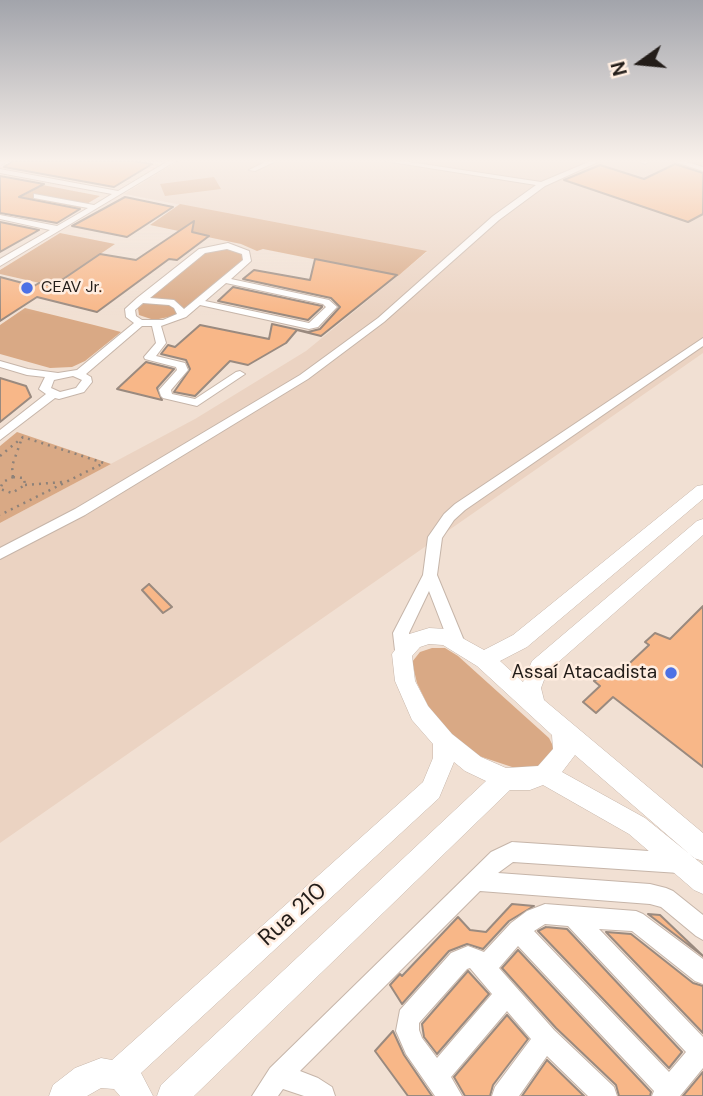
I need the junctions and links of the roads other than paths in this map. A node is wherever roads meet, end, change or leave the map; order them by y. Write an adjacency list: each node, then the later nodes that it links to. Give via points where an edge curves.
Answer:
1 (86, 212): 7 (street)
2 (504, 212): 27 (street, via 381,320 304,377 114,492)
3 (0, 217): 4 (street)
4 (23, 222): 6 (street); 7 (street)
5 (0, 223): 6 (street)
6 (15, 226): 8 (street)
7 (58, 229): 8 (street)
8 (49, 234): 9 (street)
9 (0, 263)
10 (228, 277): 11 (street); 12 (street, via 247,261 246,253 228,246 207,248); 13 (street); 13 (street, via 332,307 309,326)
11 (276, 283)
12 (140, 300): 14 (street, via 171,302); 15 (street, via 129,313)
13 (197, 302): 14 (street)
14 (183, 315): 16 (street)
15 (140, 323): 16 (street); 20 (street)
16 (156, 324): 21 (street, via 161,343 149,358 181,365 183,370 165,390 167,396 197,403)
17 (703, 341): 28 (street, via 460,507 435,537)
18 (0, 364): 19 (street)
19 (27, 372): 22 (street); 23 (street)
20 (80, 373): 22 (street); 23 (street, via 87,379 85,387 73,393)
21 (240, 374)
22 (55, 375): 23 (street)
23 (48, 390): 24 (street)
24 (2, 435)
25 (703, 490): 31 (main road, via 520,641)
26 (703, 525): 32 (main road, via 539,667 531,688)
27 (0, 554)
28 (430, 575): 29 (street); 30 (street, via 401,633)
29 (457, 643): 30 (main road, via 429,636 413,641); 31 (main road)
30 (401, 654): 34 (main road, via 405,681 420,713)
31 (484, 660): 32 (main road)
32 (534, 706): 33 (main road)
33 (562, 730): 35 (main road, via 565,753); 37 (main road)
34 (444, 740): 36 (main road, via 473,764); 48 (main road, Rua 210, via 444,758 431,790)
35 (545, 774): 36 (main road); 37 (main road)
36 (505, 779): 54 (main road)
37 (694, 856): 38 (main road); 39 (street, via 513,852 498,859)
38 (703, 880)
39 (476, 881): 41 (street, via 650,894 666,898); 49 (street)
40 (573, 916): 42 (street, via 545,914); 44 (street, via 641,923); 47 (street)
41 (703, 929)
42 (518, 930): 43 (street); 51 (street)
43 (485, 968): 45 (street); 50 (street, via 476,959 459,961 408,1018 407,1031 414,1046)
44 (703, 973)
45 (507, 993): 46 (street); 50 (street)
46 (546, 1038): 58 (street); 59 (street)
47 (702, 1051): 51 (street)
48 (117, 1075): 52 (main road, via 85,1078); 53 (main road, via 128,1081)
49 (278, 1076): 55 (street); 56 (street, via 310,1086)
50 (437, 1076): 57 (street)
51 (667, 1093)
52 (64, 1096)
53 (138, 1096)
54 (172, 1096)
55 (264, 1096)
56 (323, 1096)
57 (450, 1096)
58 (503, 1096)
59 (605, 1096)

